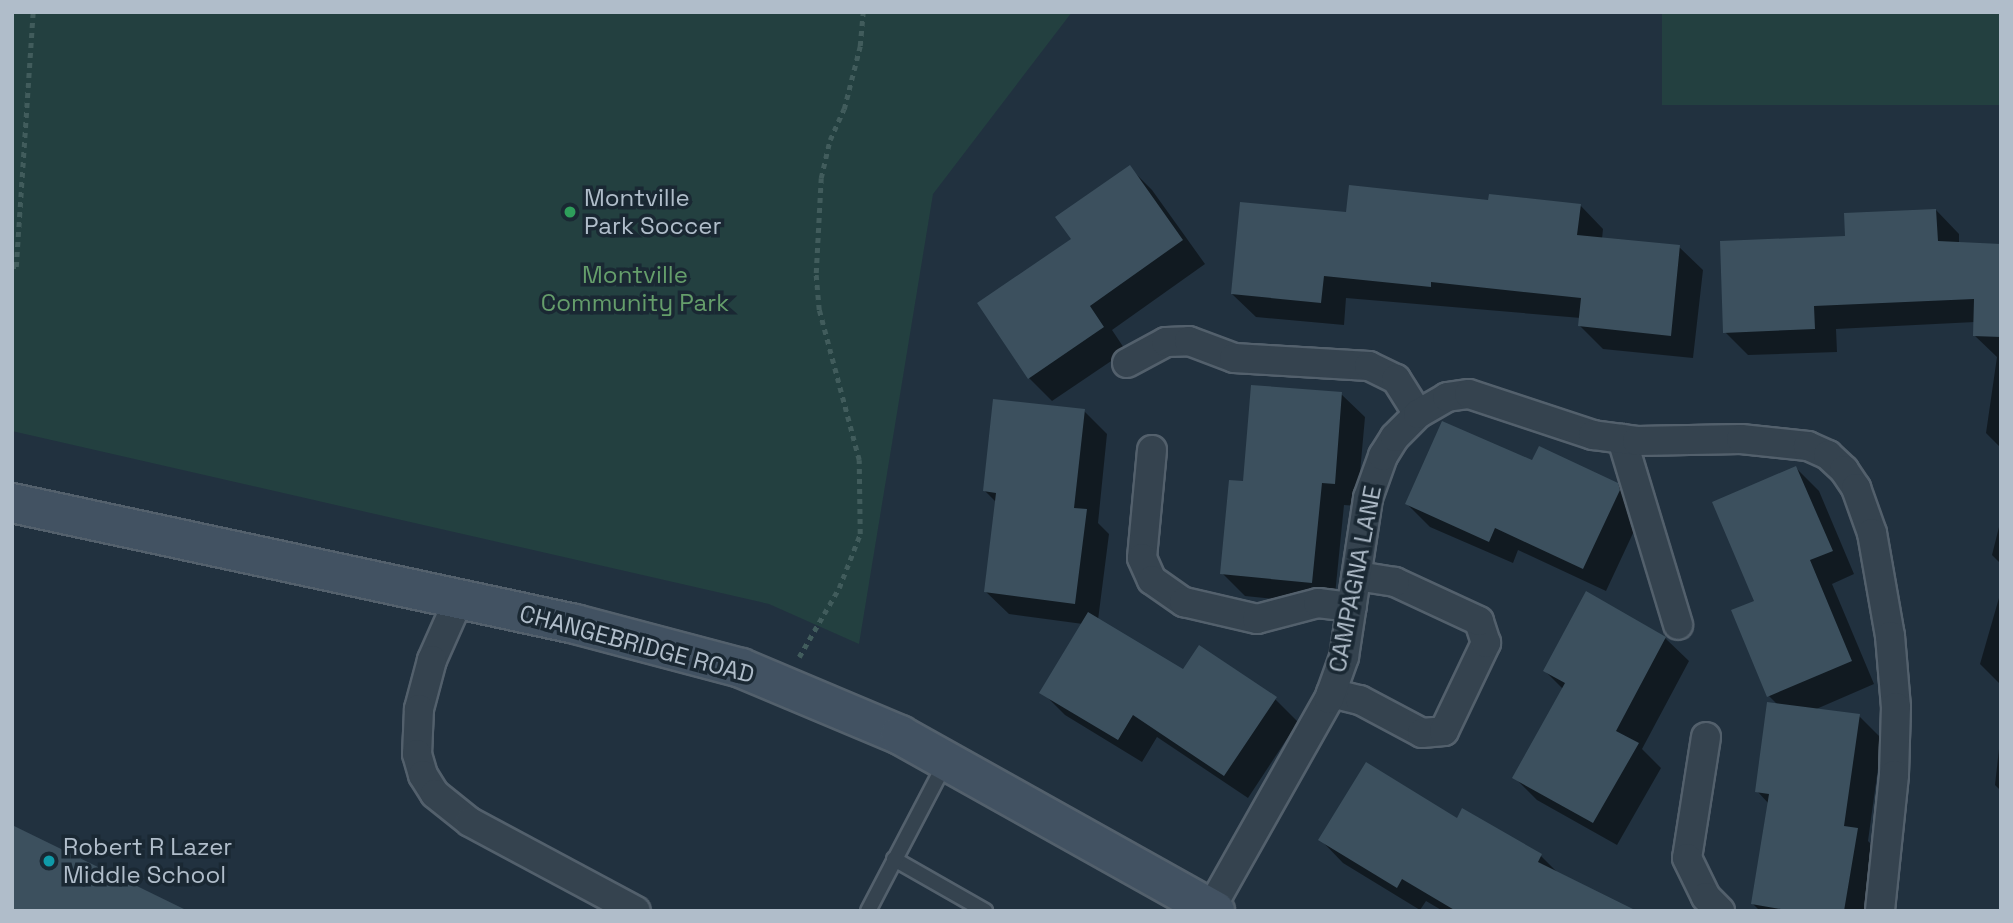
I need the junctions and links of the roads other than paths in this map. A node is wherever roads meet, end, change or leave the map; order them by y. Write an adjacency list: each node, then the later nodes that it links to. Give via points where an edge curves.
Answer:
1 (1127, 363): 2 (street, via 1166,342 1189,341 1234,358 1369,366 1395,379)
2 (1418, 414): 3 (street, CAMPAGNA LANE, via 1447,397 1469,394 1572,429); 6 (street, CAMPAGNA LANE, via 1395,437 1374,476)
3 (1622, 439): 9 (street); 19 (street, CAMPAGNA LANE, via 1741,439 1808,446 1828,455 1856,488 1872,533 1890,636 1896,708)
4 (1152, 450): 8 (street, via 1142,558 1153,580 1184,602 1257,619 1318,603)
5 (12, 503): 7 (main road, CHANGEBRIDGE ROAD)
6 (1356, 576): 8 (street, CAMPAGNA LANE); 10 (street, via 1395,582 1479,621 1486,643 1444,731 1422,733 1360,700)
7 (459, 599): 12 (main road, CHANGEBRIDGE ROAD, via 741,668 900,735); 15 (street, via 432,660 419,709 417,754 423,775 435,794 470,822)
8 (1352, 607): 10 (street, CAMPAGNA LANE, via 1344,657)
9 (1678, 625)
10 (1331, 693): 14 (street, CAMPAGNA LANE)
11 (1706, 737): 18 (street, via 1687,858 1706,897)
12 (946, 761): 13 (lane); 14 (main road, CHANGEBRIDGE ROAD)
13 (894, 859): 16 (lane); 17 (lane)
14 (1212, 910)
15 (636, 911)
16 (867, 911)
17 (985, 911)
18 (1720, 911)
19 (1880, 911)

